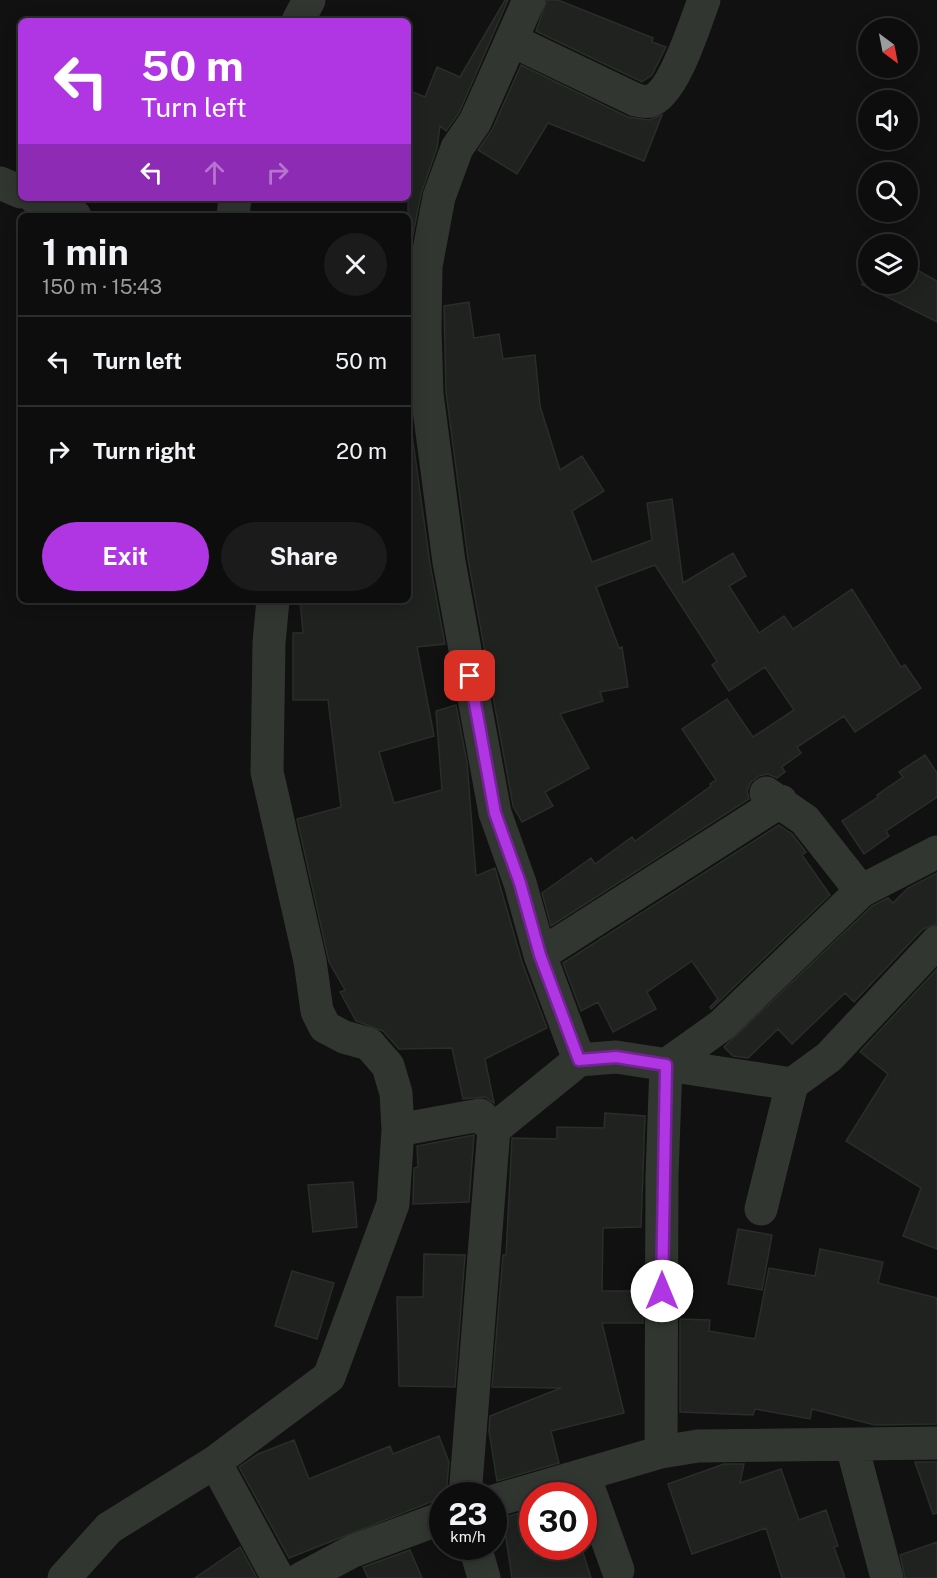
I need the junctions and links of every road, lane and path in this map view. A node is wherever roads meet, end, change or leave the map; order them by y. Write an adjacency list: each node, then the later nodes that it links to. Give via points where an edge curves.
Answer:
1 (309, 0): 4 (street)
2 (529, 0): 5 (street)
3 (704, 0): 5 (street, via 673,76 664,92 650,101 636,100)
4 (300, 18)
5 (513, 40): 10 (street, via 475,122 457,148 439,197)
6 (0, 183): 7 (street)
7 (18, 191)
8 (42, 201): 9 (street)
9 (68, 213)
10 (416, 287): 15 (street, via 449,562 495,813)
11 (273, 603): 20 (street, via 267,772 310,961 317,1011 325,1027 369,1044 388,1066 396,1093)
12 (937, 852): 13 (street)
13 (861, 891): 15 (street, via 805,820 774,797); 17 (street, via 722,1025)
14 (937, 942): 18 (street, via 829,1057)
15 (540, 955): 16 (street)
16 (579, 1060): 17 (street, via 616,1057); 19 (street)
17 (666, 1065): 18 (street); 24 (street)
18 (792, 1084): 21 (street)
19 (494, 1129): 20 (street, via 480,1115); 27 (street)
20 (398, 1130): 25 (street, via 393,1204 329,1377)
21 (761, 1209)
22 (937, 1443): 23 (street)
23 (852, 1446): 24 (street, via 698,1446); 36 (street)
24 (661, 1452): 26 (street)
25 (215, 1462): 32 (street, via 109,1528); 33 (street)
26 (584, 1475): 28 (street); 31 (street)
27 (466, 1482)
28 (507, 1497)
29 (429, 1523): 34 (street, via 353,1551)
30 (479, 1560): 35 (street)
31 (618, 1570)
32 (64, 1578)
33 (278, 1578)
34 (302, 1578)
35 (484, 1578)
36 (887, 1578)

